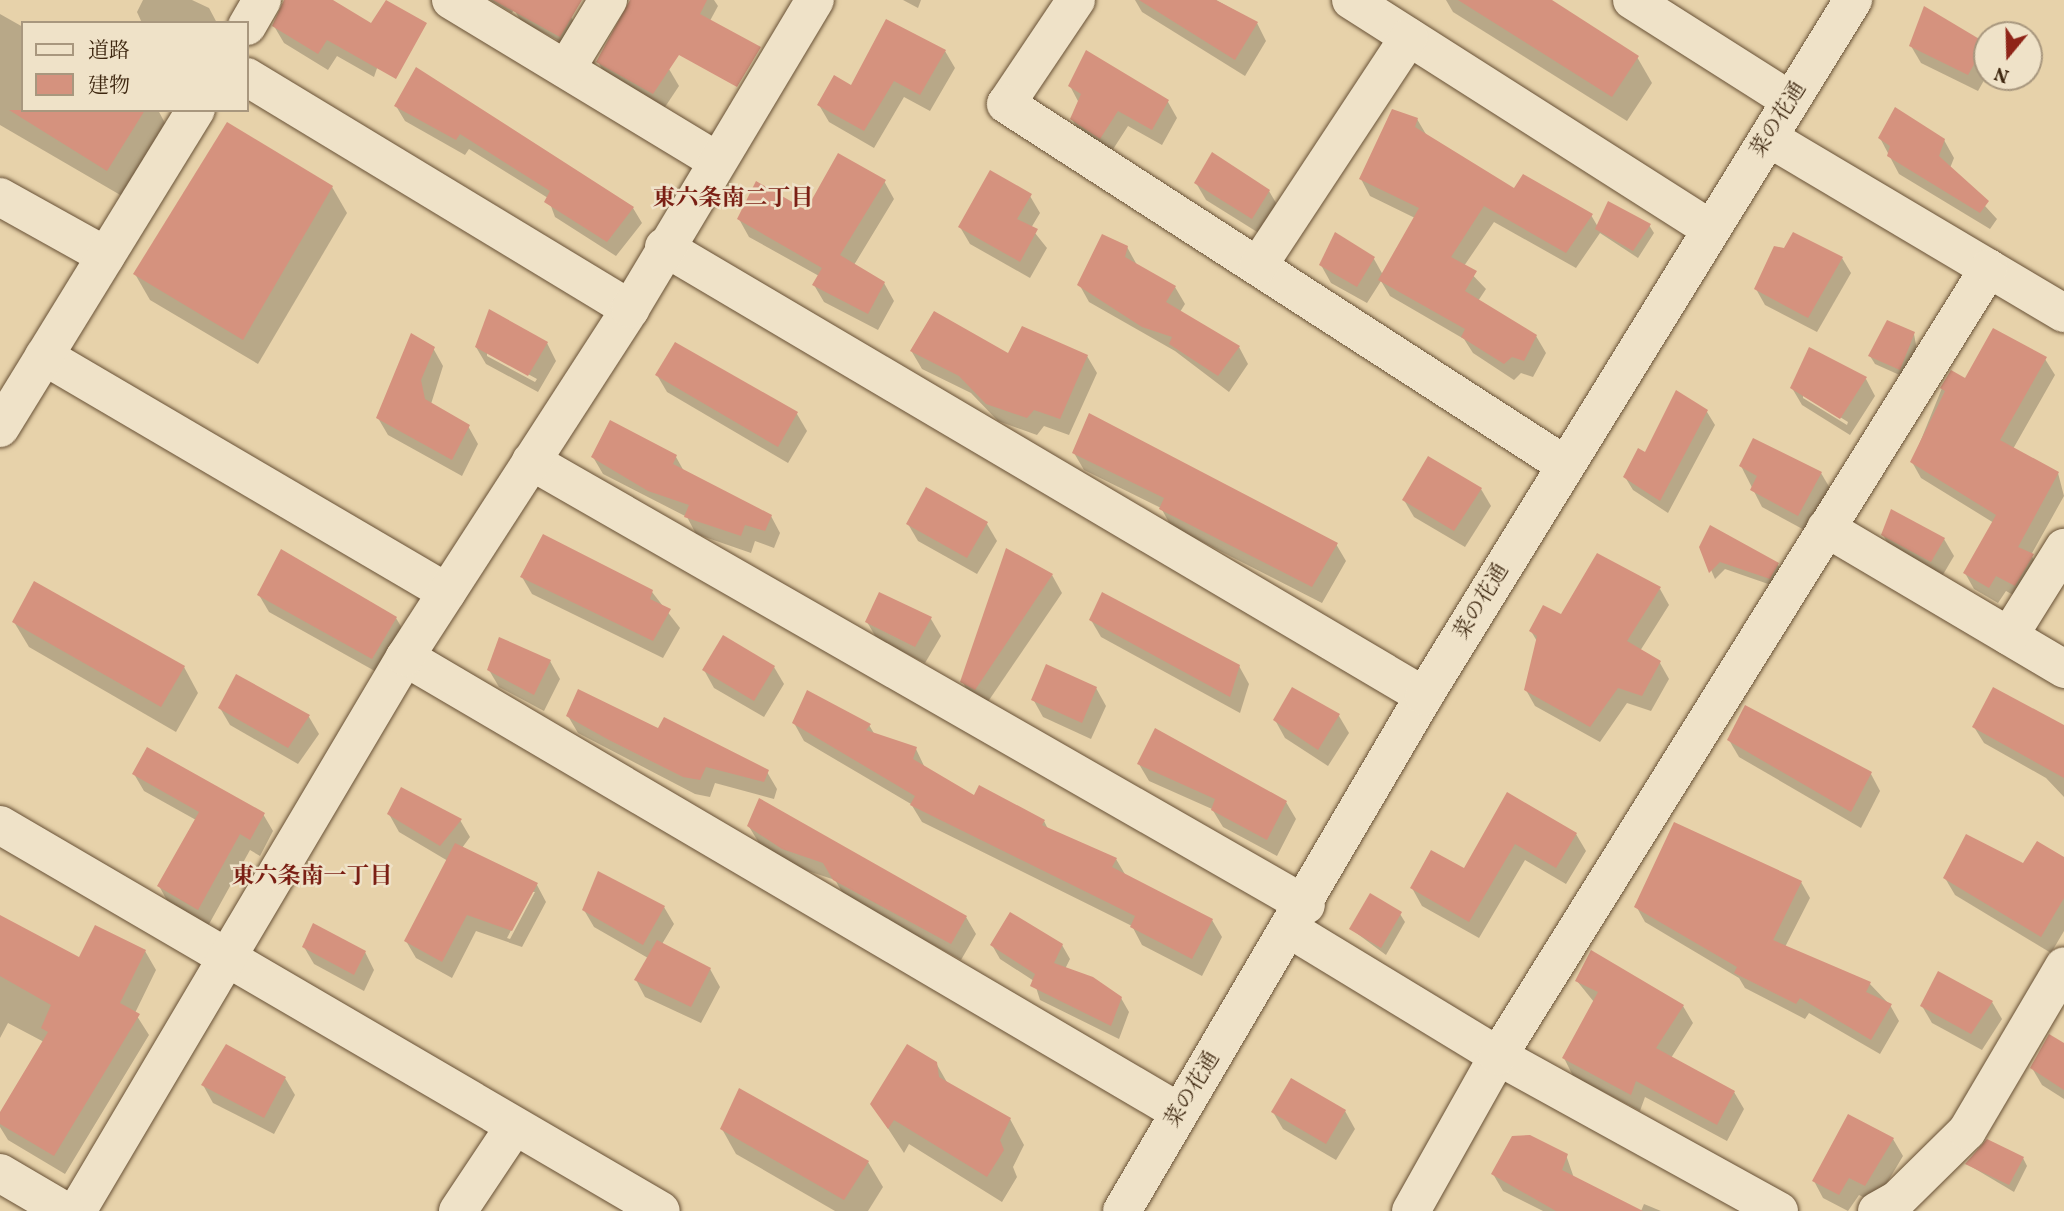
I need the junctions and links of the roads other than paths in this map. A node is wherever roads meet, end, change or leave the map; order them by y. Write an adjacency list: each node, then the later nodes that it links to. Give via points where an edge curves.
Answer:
1 (262, 0): 9 (street)
2 (451, 0): 11 (street)
3 (608, 0): 11 (street)
4 (815, 0): 16 (street)
5 (1076, 0): 21 (street, via 1006,104)
6 (1351, 0): 10 (street)
7 (1632, 0): 13 (street)
8 (1853, 0): 13 (street, 菜の花通)
9 (248, 24)
10 (1409, 37): 18 (street); 21 (street)
11 (566, 69): 16 (street)
12 (248, 78): 23 (street)
13 (1791, 101): 15 (street, 菜の花通)
14 (195, 112): 20 (street)
15 (1769, 138): 18 (street, 菜の花通); 22 (street)
16 (717, 161): 19 (street)
17 (0, 197): 20 (street)
18 (1709, 228): 28 (street, 菜の花通)
19 (664, 247): 23 (street); 35 (street)
20 (106, 256): 25 (street)
21 (1258, 266): 28 (street)
22 (1989, 268): 24 (street); 29 (street)
23 (630, 309): 27 (street)
24 (2064, 313)
25 (44, 356): 26 (street); 31 (street)
26 (0, 428)
27 (531, 461): 31 (street); 37 (street)
28 (1565, 465): 35 (street, 菜の花通)
29 (1826, 528): 32 (street); 40 (street)
30 (2064, 548): 32 (street)
31 (447, 592): 33 (street)
32 (2009, 636): 34 (street)
33 (405, 657): 38 (street); 41 (street)
34 (2064, 669)
35 (1424, 696): 37 (street, 菜の花通)
36 (0, 825): 38 (street)
37 (1298, 917): 40 (street); 41 (street, 菜の花通)
38 (227, 958): 42 (street); 45 (street)
39 (2064, 966): 51 (street, via 1967,1131 1897,1200)
40 (1499, 1056): 49 (street); 50 (street)
41 (1179, 1112): 48 (street, 菜の花通)
42 (514, 1127): 46 (street); 47 (street)
43 (0, 1173): 44 (street)
44 (65, 1211)
45 (77, 1211)
46 (458, 1211)
47 (661, 1211)
48 (1122, 1211)
49 (1411, 1211)
50 (1779, 1211)
51 (1877, 1211)

